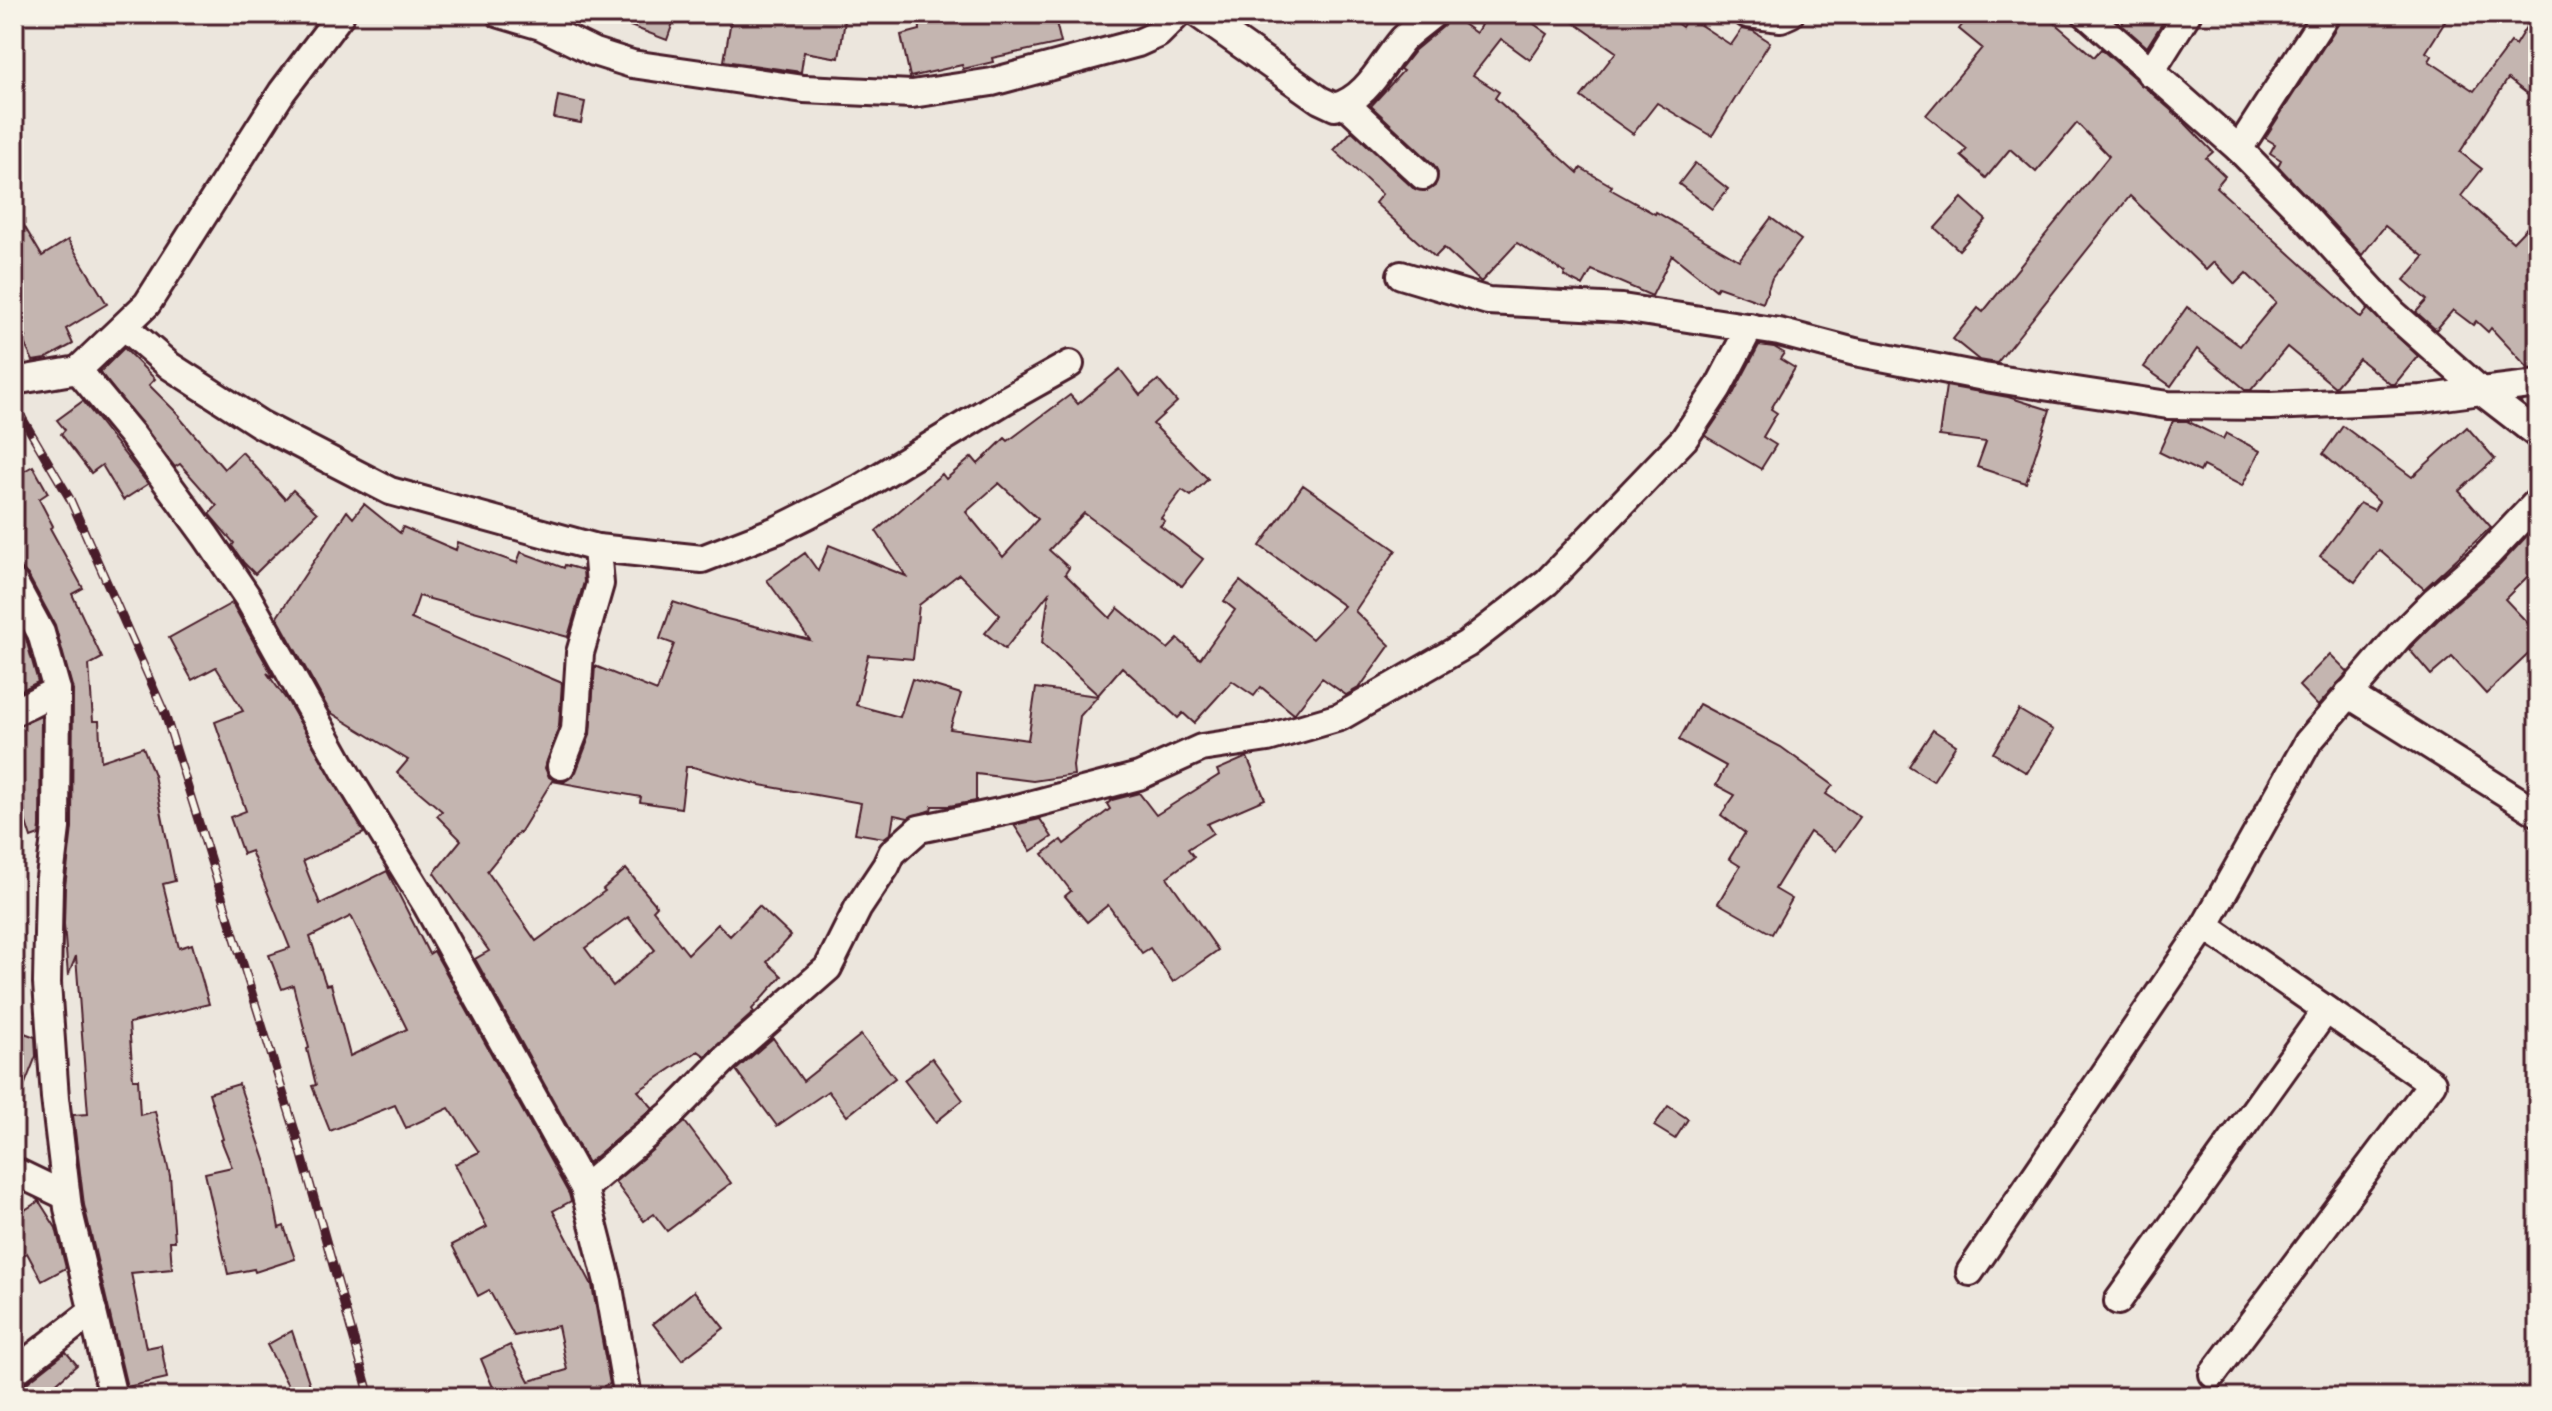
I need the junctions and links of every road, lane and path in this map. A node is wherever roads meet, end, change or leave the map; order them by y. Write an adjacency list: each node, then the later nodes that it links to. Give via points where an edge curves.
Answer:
1 (341, 14): 16 (street, via 282,92 147,304)
2 (500, 14): 3 (street, via 632,64 804,89 912,94 992,82 1138,43 1158,34)
3 (1178, 14)
4 (1198, 14): 12 (street, via 1320,100 1335,107)
5 (1433, 14): 12 (street, via 1404,38 1362,92)
6 (1747, 14): 7 (street)
7 (1790, 14)
8 (2086, 14): 11 (street)
9 (2187, 14): 11 (street)
10 (2326, 14): 13 (street)
11 (2150, 73): 13 (street)
12 (1346, 104): 14 (street)
13 (2239, 149): 22 (street, via 2393,313)
14 (1423, 176)
15 (1401, 275): 17 (street, via 1488,301 1622,308)
16 (125, 327): 19 (street); 25 (street, via 170,366 260,424 390,491)
17 (1750, 327): 22 (street, via 1984,377 2168,405 2271,406); 36 (street, via 1684,439 1547,582 1467,644 1340,717 1268,738 1201,748 1139,776 919,829 892,853 828,968)
18 (1070, 364): 25 (street, via 861,488 702,559)
19 (78, 370): 20 (street); 36 (street, via 132,435 248,598)
20 (14, 381)
21 (2538, 384): 22 (street)
22 (2481, 391): 23 (street)
23 (2538, 435)
24 (2538, 501): 28 (street, via 2400,635)
25 (597, 548): 30 (street, via 600,584 580,653 575,730)
26 (14, 583): 27 (street, via 41,633)
27 (57, 690): 29 (street); 37 (street, via 47,983)
28 (2348, 694): 31 (street); 32 (street, via 2308,742)
29 (14, 712)
30 (561, 766)
31 (2538, 813)
32 (2205, 926): 33 (street); 38 (street)
33 (2326, 1010): 39 (street); 42 (street, via 2432,1083)
34 (14, 1171): 37 (street)
35 (14, 1188): 37 (street)
36 (584, 1188): 44 (street, via 608,1282)
37 (58, 1193): 40 (street)
38 (1970, 1272)
39 (2118, 1301)
40 (93, 1311): 41 (street); 43 (street)
41 (14, 1372)
42 (2213, 1374)
43 (113, 1397)
44 (628, 1397)

